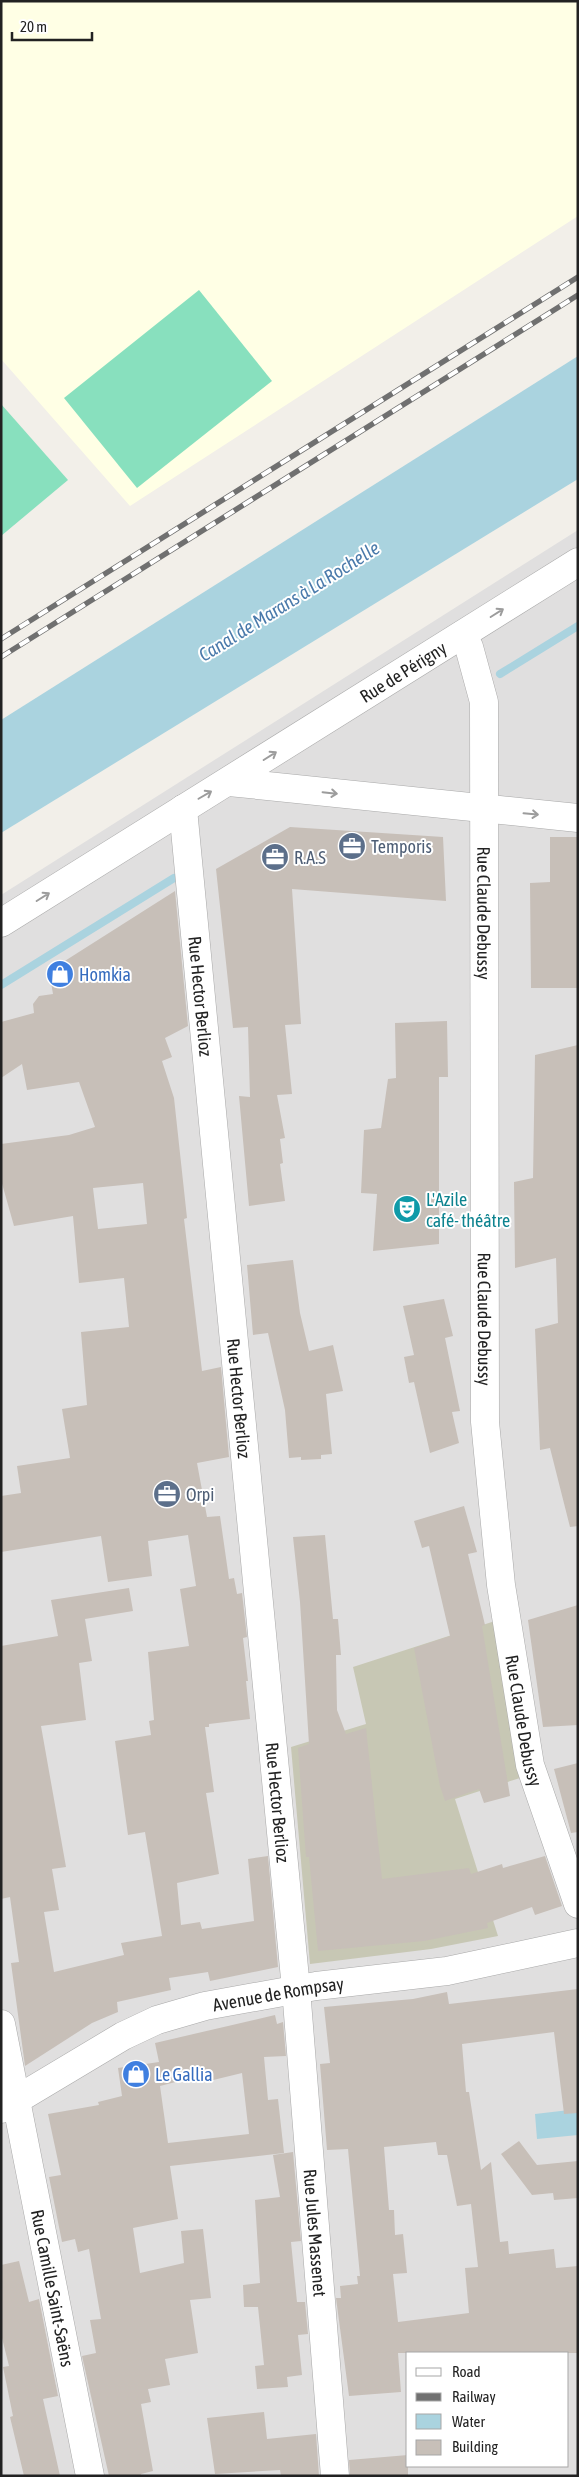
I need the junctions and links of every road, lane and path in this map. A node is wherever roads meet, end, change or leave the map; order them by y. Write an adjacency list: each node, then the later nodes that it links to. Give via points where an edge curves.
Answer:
1 (578, 562): 2 (street, Rue de Périgny, one-way to 1)
2 (462, 635): 3 (street, Rue de Périgny, one-way to 2); 5 (street, Rue Claude Debussy, via 469,647 484,702)
3 (229, 782): 4 (street, Rue de Périgny, one-way to 3); 5 (street, one-way to 5)
4 (183, 809): 7 (street, Rue de Périgny, one-way to 4); 10 (street, Rue Hector Berlioz)
5 (484, 810): 6 (street, one-way to 6); 8 (street, Rue Claude Debussy, via 485,1422 501,1585 530,1765)
6 (578, 818)
7 (1, 923)
8 (578, 1904)
9 (578, 1943): 10 (street, Avenue de Rompsay, via 447,1971)
10 (296, 1989): 12 (street, Avenue de Rompsay, via 204,2006 157,2020 123,2036); 14 (street, Rue Jules Massenet)
11 (1, 2024): 12 (street, Rue Camille Saint-Saëns)
12 (8, 2105): 13 (street, Rue Camille Saint-Saëns)
13 (90, 2476)
14 (335, 2476)

